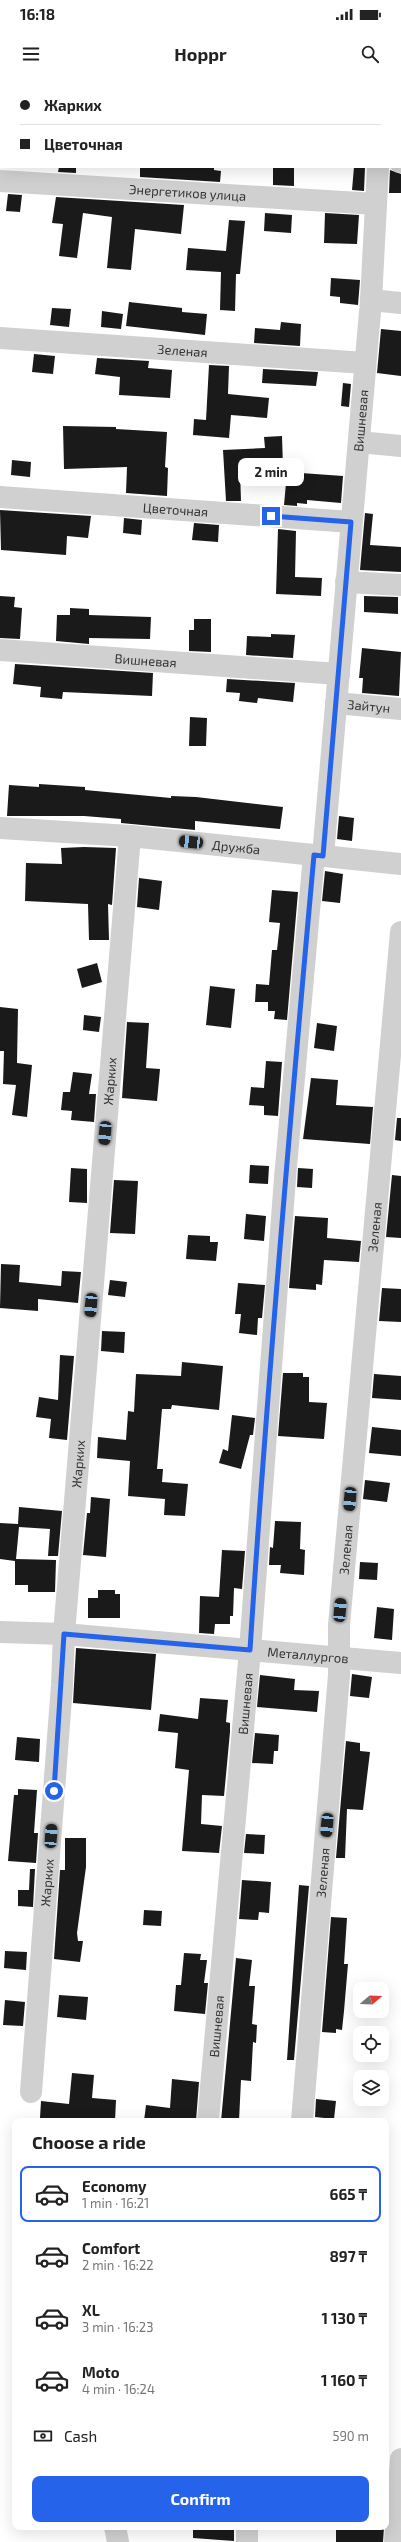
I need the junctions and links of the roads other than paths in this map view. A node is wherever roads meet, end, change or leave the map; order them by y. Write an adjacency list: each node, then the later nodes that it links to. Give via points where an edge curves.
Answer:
1 (378, 168): 3 (street, Вишневая)
2 (0, 181): 3 (street, Энергетиков улица)
3 (376, 204): 4 (street, Вишневая)
4 (371, 300): 5 (street); 7 (street, Вишневая)
5 (401, 303)
6 (0, 338): 7 (street, Зеленая)
7 (365, 363): 8 (street, Вишневая)
8 (359, 442): 9 (street); 11 (street, Вишневая)
9 (401, 446)
10 (0, 497): 11 (street, Цветочная)
11 (351, 522): 12 (street, Вишневая)
12 (346, 582): 13 (street); 15 (street, Вишневая)
13 (401, 585)
14 (0, 650): 15 (street, Вишневая)
15 (339, 674): 16 (street, Вишневая)
16 (336, 703): 17 (street, Зайтун); 20 (street, Вишневая)
17 (401, 709)
18 (0, 828): 19 (street, Дружба)
19 (130, 836): 20 (street, Дружба); 24 (street, Жарких)
20 (319, 856): 21 (street, Дружба); 25 (street, Вишневая, via 285,1178)
21 (401, 864)
22 (401, 932): 26 (street, Зеленая, via 339,1625)
23 (0, 1632): 24 (street, Металлургов)
24 (64, 1634): 25 (street, Металлургов); 28 (street, Жарких)
25 (250, 1650): 26 (street, Металлургов); 29 (street, Вишневая)
26 (339, 1656): 27 (street, Металлургов); 30 (street, Зеленая)
27 (401, 1663)
28 (31, 2092)
29 (208, 2118)
30 (302, 2118)
31 (389, 2457): 32 (street)
32 (401, 2459): 37 (street)
33 (116, 2530): 35 (street)
34 (247, 2530): 36 (street)
35 (118, 2542)
36 (247, 2542)
37 (395, 2542)

